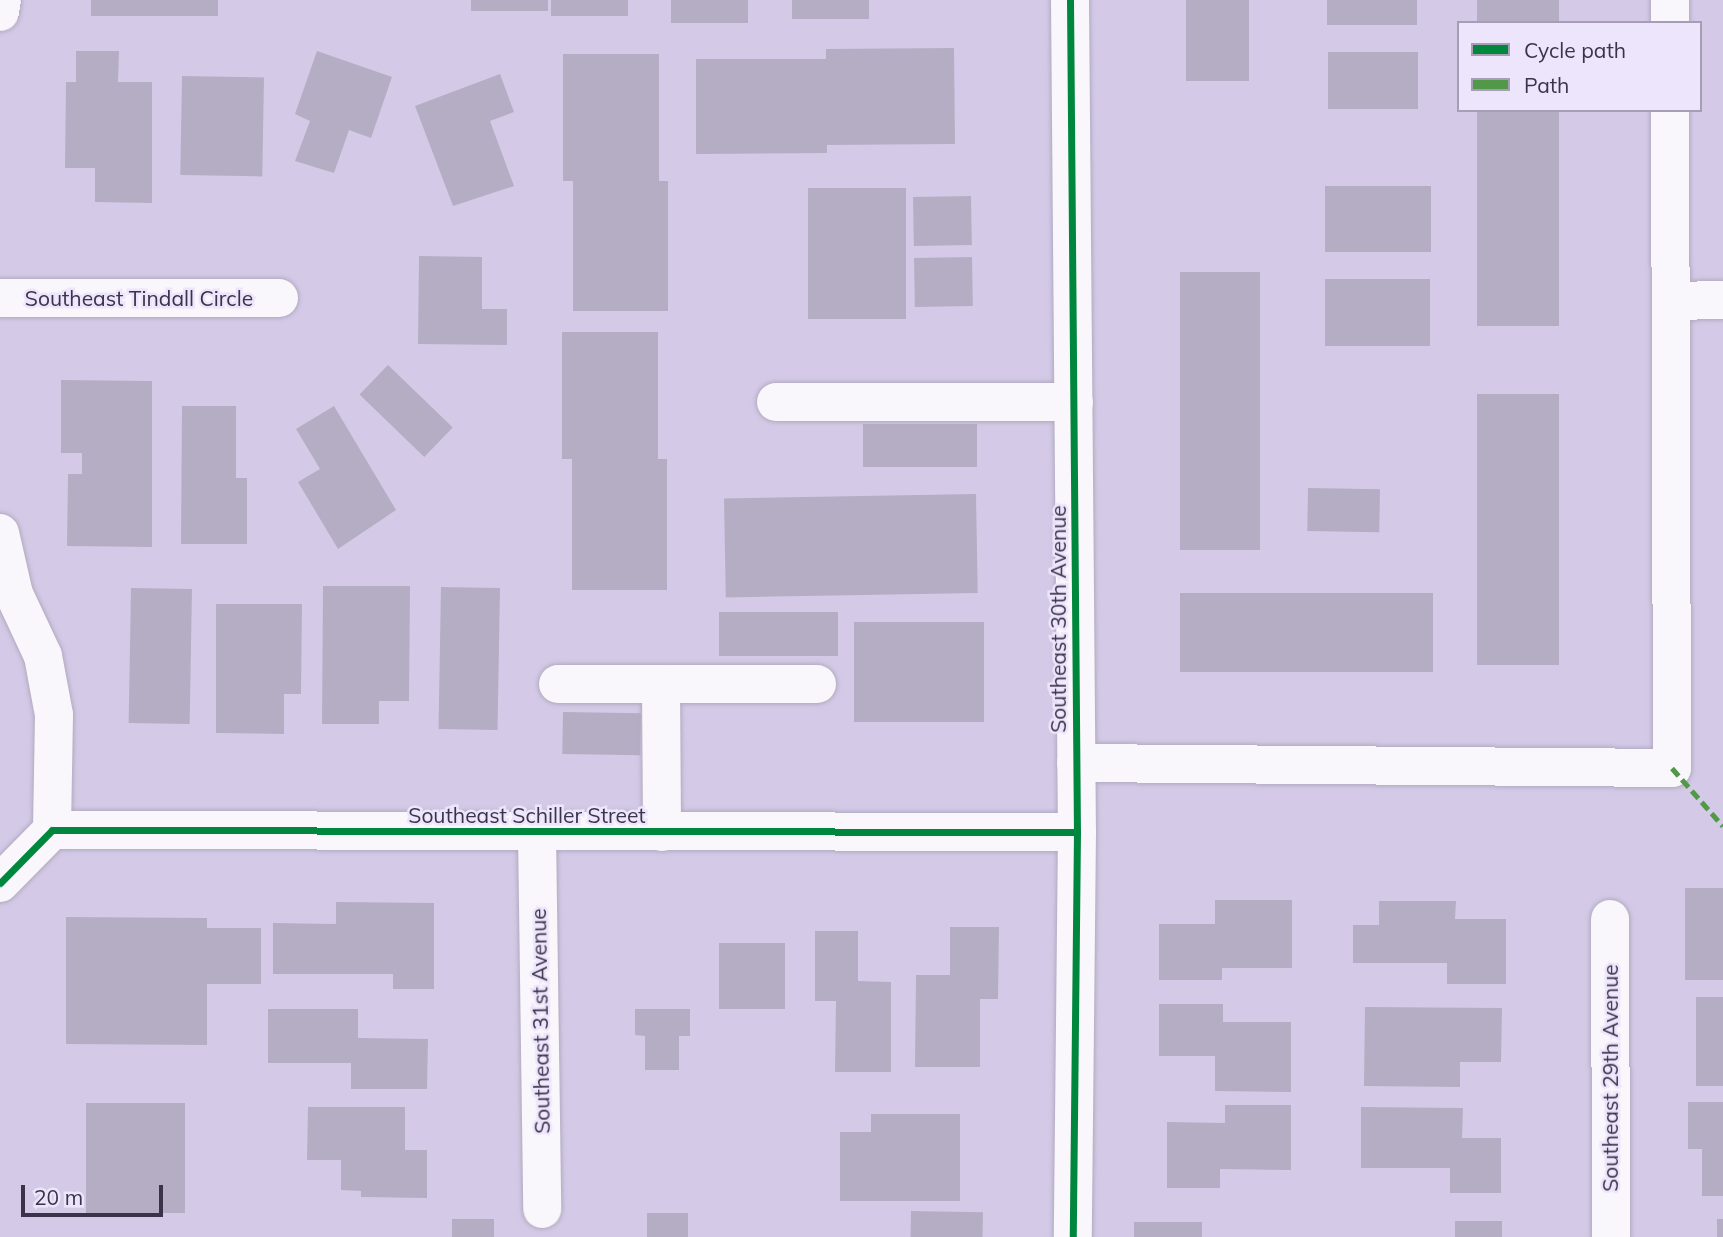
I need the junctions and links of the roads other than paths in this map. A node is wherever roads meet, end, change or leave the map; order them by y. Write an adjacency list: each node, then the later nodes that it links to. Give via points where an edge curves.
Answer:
1 (2, 0): 4 (street)
2 (1070, 0): 12 (street, Southeast 30th Avenue)
3 (1670, 0): 5 (street)
4 (0, 12)
5 (1670, 21)
6 (1670, 112): 10 (street)
7 (0, 298): 8 (street, Southeast Tindall Circle)
8 (279, 298)
9 (1723, 300): 10 (street)
10 (1671, 301): 17 (street, via 1672,768)
11 (776, 402): 12 (street)
12 (1074, 402): 17 (street, Southeast 30th Avenue)
13 (0, 533): 18 (street, via 14,594 43,656 54,715)
14 (558, 684): 15 (street)
15 (662, 684): 16 (street); 19 (street)
16 (817, 684)
17 (1076, 763): 20 (street, Southeast 30th Avenue)
18 (52, 830): 21 (street, Southeast Schiller Street); 22 (street)
19 (662, 832): 20 (street, Southeast Schiller Street); 21 (street, Southeast Schiller Street)
20 (1077, 832): 25 (street, Southeast 30th Avenue)
21 (537, 833): 24 (street, Southeast 31st Avenue)
22 (0, 883)
23 (1610, 919): 26 (street, Southeast 29th Avenue)
24 (542, 1209)
25 (1073, 1237)
26 (1611, 1237)

